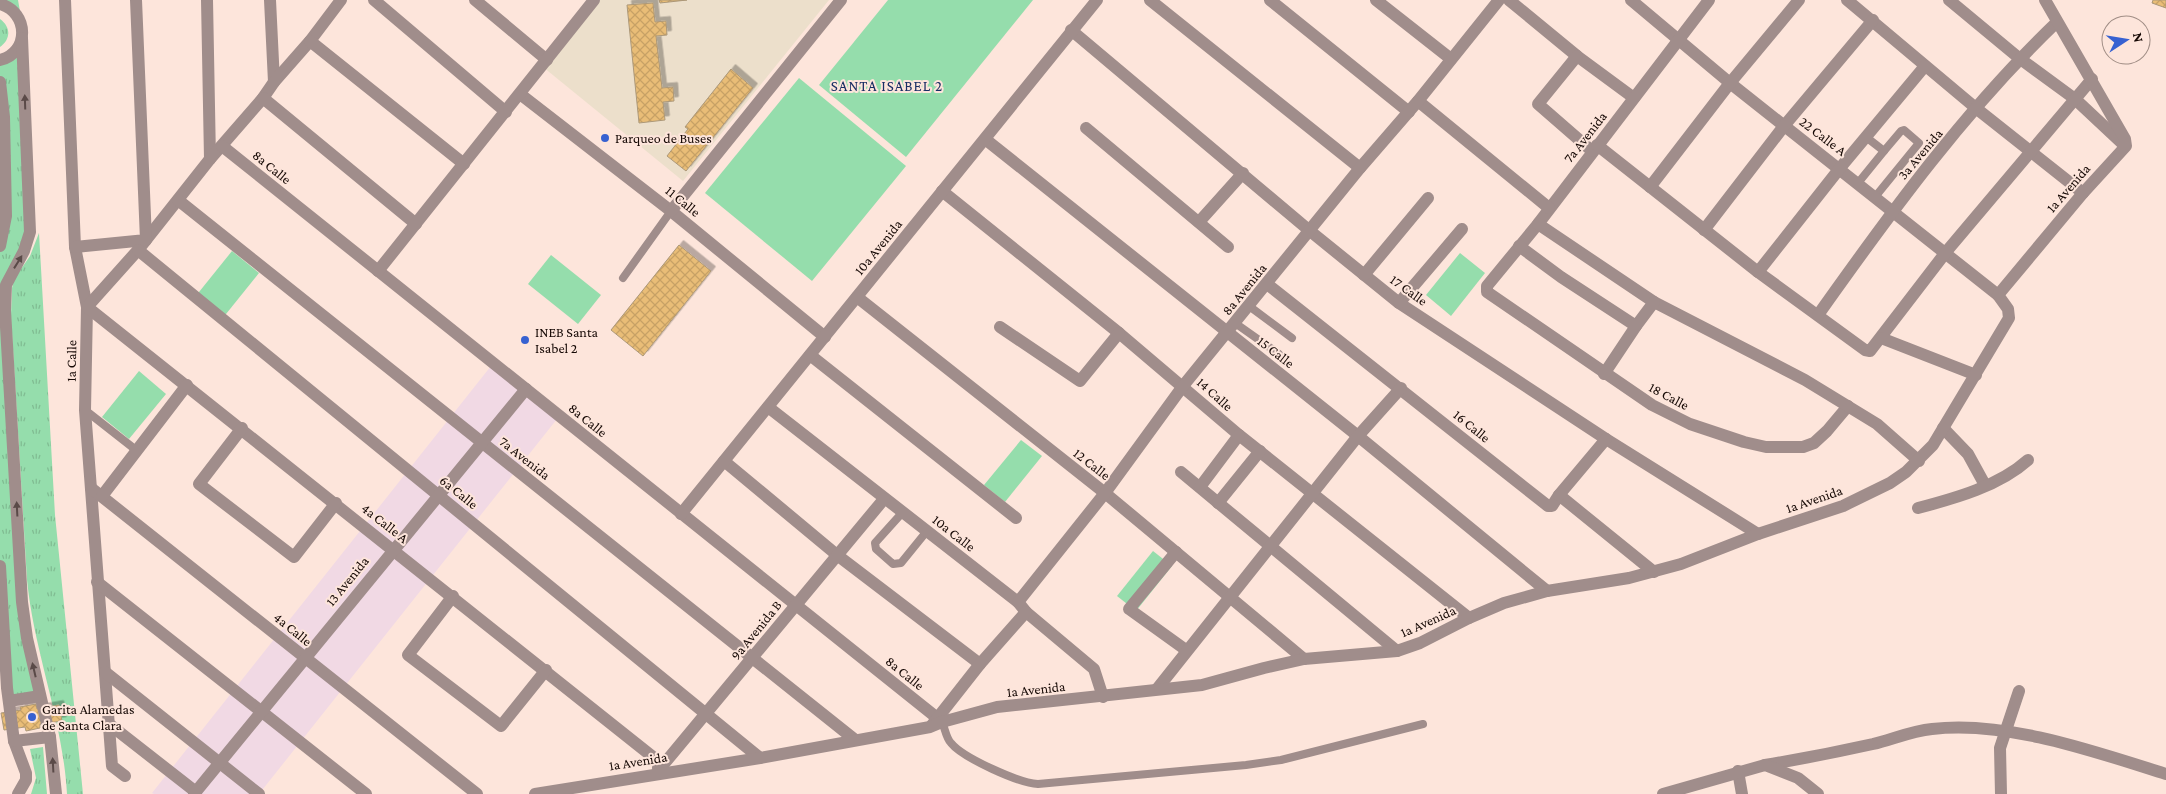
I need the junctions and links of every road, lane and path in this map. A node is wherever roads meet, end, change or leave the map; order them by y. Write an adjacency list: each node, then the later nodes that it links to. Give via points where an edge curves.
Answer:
1 (17, 0): 24 (street)
2 (65, 0): 81 (street, 1a Calle)
3 (136, 0): 79 (street)
4 (207, 0): 58 (street)
5 (270, 0): 39 (street)
6 (340, 0): 30 (street)
7 (374, 0): 47 (street)
8 (475, 0): 35 (street)
9 (841, 0): 72 (street)
10 (1097, 0): 27 (street, 10a Avenida)
11 (1150, 0): 60 (street)
12 (1270, 0): 48 (street)
13 (1376, 0): 33 (street)
14 (1509, 0): 31 (street)
15 (1631, 0): 29 (street, 22 Calle A)
16 (1709, 0): 29 (street, 7a Avenida)
17 (1798, 0): 40 (street)
18 (1847, 0): 25 (street)
19 (1949, 0): 32 (street)
20 (2045, 0): 26 (street)
21 (593, 1): 35 (street)
22 (1492, 2): 33 (street, 8a Avenida)
23 (0, 4): 24 (street, via 14,11)
24 (20, 19): 28 (street)
25 (1872, 20): 36 (street); 49 (street)
26 (2057, 22): 32 (street, 3a Avenida); 37 (street)
27 (1071, 30): 52 (street, 10a Avenida); 62 (street, 17 Calle)
28 (22, 38): 34 (street, via 13,54); 169 (street, one-way to 28, via 22,602 5,310 6,285 30,232)
29 (1678, 39): 40 (street, 22 Calle A); 43 (street, 7a Avenida)
30 (310, 41): 39 (street); 59 (street)
31 (1577, 56): 43 (street); 55 (street, via 1538,104)
32 (2019, 58): 44 (street); 46 (street, 3a Avenida)
33 (1450, 59): 45 (street, 8a Avenida)
34 (0, 60)
35 (547, 60): 41 (street)
36 (1925, 66): 46 (street); 51 (street)
37 (2092, 79): 44 (street); 53 (street)
38 (0, 82): 80 (street, via 6,216)
39 (274, 82): 42 (street)
40 (1730, 83): 49 (street, 22 Calle A); 64 (street)
41 (520, 94): 47 (street); 72 (street, 11 Calle)
42 (263, 98): 54 (street); 74 (street)
43 (1634, 98): 55 (street, 7a Avenida)
44 (2075, 99): 53 (street); 57 (street)
45 (1418, 101): 48 (street, 8a Avenida); 70 (street)
46 (1977, 109): 57 (street); 71 (street, 3a Avenida)
47 (506, 112): 59 (street)
48 (1408, 112): 60 (street, 8a Avenida)
49 (1784, 126): 61 (street, 22 Calle A); 77 (street)
50 (1086, 128): 73 (street)
51 (1866, 137): 56 (lane); 61 (street)
52 (985, 139): 65 (street, 10a Avenida); 102 (street, 15 Calle)
53 (2125, 142): 66 (street, 1a Avenida)
54 (222, 146): 58 (street); 85 (street, 8a Calle)
55 (1595, 148): 64 (street); 70 (street, 7a Avenida)
56 (1884, 151): 63 (lane); 67 (lane, via 1904,130 1919,143)
57 (2032, 151): 66 (street); 84 (street)
58 (210, 159): 69 (street)
59 (464, 164): 74 (street)
60 (1360, 168): 78 (street, 8a Avenida)
61 (1840, 168): 63 (street, 22 Calle A); 86 (street)
62 (1243, 173): 73 (street); 78 (street, 17 Calle)
63 (1858, 183): 67 (street, 22 Calle A)
64 (1650, 187): 77 (street)
65 (942, 191): 92 (street, 10a Avenida); 101 (street, 14 Calle)
66 (2083, 193): 91 (street, 1a Avenida)
67 (1876, 197): 71 (street, 22 Calle A)
68 (1428, 198): 87 (street)
69 (178, 200): 79 (street); 122 (street, 7a Avenida)
70 (1550, 208): 75 (street, 7a Avenida)
71 (1892, 210): 84 (street, 22 Calle A); 97 (street, 3a Avenida)
72 (671, 211): 88 (lane); 103 (street, 11 Calle)
73 (1199, 222): 83 (street)
74 (416, 224): 85 (street)
75 (1538, 224): 82 (street, 7a Avenida); 93 (street)
76 (1462, 230): 94 (street)
77 (1704, 230): 86 (street)
78 (1310, 231): 87 (street, 17 Calle); 89 (street, 8a Avenida)
79 (142, 245): 81 (street); 95 (street); 134 (street, 6a Calle)
80 (0, 246)
81 (75, 246): 95 (street, 1a Calle)
82 (1519, 246): 90 (street, 7a Avenida, via 1487,286); 99 (street)
83 (1228, 247)
84 (1946, 252): 91 (street, 22 Calle A); 105 (street)
85 (378, 271): 113 (street, 8a Calle)
86 (1758, 272): 97 (street)
87 (1364, 275): 94 (street, 17 Calle)
88 (623, 278)
89 (1267, 284): 96 (street, 8a Avenida); 112 (street, 16 Calle)
90 (1487, 292): 108 (street, 18 Calle)
91 (1998, 295): 109 (street, 1a Avenida, via 2008,309 2008,318)
92 (857, 297): 103 (street, 10a Avenida); 132 (street, 12 Calle)
93 (1654, 302): 99 (street); 114 (street, via 1805,380)
94 (1399, 303): 121 (street, 17 Calle)
95 (87, 306): 110 (street, 4a Calle A); 116 (street, 1a Calle)
96 (1248, 306): 98 (street, 8a Avenida); 104 (lane)
97 (1818, 315): 105 (street, via 1866,350 1870,351)
98 (1236, 323): 102 (street, 8a Avenida); 106 (lane)
99 (1636, 326): 108 (street)
100 (1000, 327): 101 (street, via 1080,381)
101 (1119, 332): 111 (street, 14 Calle)
102 (1227, 333): 111 (street, 8a Avenida); 120 (street, 15 Calle)
103 (825, 336): 107 (street, 10a Avenida)
104 (1292, 338)
105 (1881, 338): 109 (street)
106 (1280, 354)
107 (810, 355): 115 (street, 10a Avenida); 143 (street)
108 (1604, 374): 114 (street, 18 Calle, via 1652,405 1690,424 1766,447 1803,447 1814,443)
109 (1976, 375): 118 (street, 1a Avenida)
110 (187, 385): 117 (street, 4a Calle A); 123 (street)
111 (1183, 386): 119 (street, 14 Calle); 132 (street, 8a Avenida)
112 (1401, 388): 120 (street); 135 (street, 16 Calle, via 1548,506 1552,506)
113 (526, 389): 122 (street, 13 Avenida); 142 (street, 8a Calle)
114 (1848, 406): 127 (street, via 1878,424)
115 (768, 407): 126 (street, 10a Avenida); 137 (street, 10a Calle)
116 (85, 410): 123 (lane); 130 (street, 1a Calle)
117 (242, 428): 138 (street, 4a Calle A); 138 (street, via 199,484 294,557)
118 (1943, 428): 127 (street, 1a Avenida); 129 (street, via 1968,454)
119 (1239, 436): 124 (street, 14 Calle); 131 (street)
120 (1358, 436): 133 (street); 153 (street, 15 Calle)
121 (1606, 439): 135 (street); 145 (street, 17 Calle)
122 (482, 444): 134 (street, 13 Avenida); 162 (street, 7a Avenida)
123 (136, 450): 136 (street)
124 (1260, 451): 133 (street, 14 Calle); 139 (street)
125 (2028, 460): 129 (street, via 2009,474)
126 (724, 461): 142 (street, 10a Avenida); 149 (street)
127 (1919, 461): 145 (street, 1a Avenida, via 1890,483 1843,506)
128 (1181, 472): 131 (street)
129 (1985, 485): 140 (street)
130 (91, 488): 136 (street, 4a Calle); 152 (street, 1a Calle)
131 (1200, 488): 139 (street)
132 (1105, 493): 148 (street, 12 Calle); 157 (street, 8a Avenida)
133 (1312, 494): 146 (street); 158 (street, 14 Calle)
134 (440, 495): 147 (street, 13 Avenida); 173 (street, 6a Calle)
135 (1560, 495): 151 (street)
136 (102, 496): 161 (street, 4a Calle)
137 (884, 499): 141 (street, 10a Calle); 149 (street, 9a Avenida B)
138 (336, 503): 147 (street, 4a Calle A)
139 (1218, 503): 146 (street)
140 (1918, 508)
141 (902, 512): 144 (street, 10a Calle); 144 (lane, via 875,543 876,549 894,564 901,563)
142 (681, 514): 156 (street, 8a Calle)
143 (1016, 518)
144 (927, 532): 157 (street, 10a Calle)
145 (1758, 534): 151 (street, 1a Avenida)
146 (1271, 545): 155 (street); 160 (street)
147 (394, 548): 154 (street, 4a Calle A); 161 (street, 13 Avenida)
148 (1176, 552): 155 (street, 12 Calle); 159 (street, via 1129,609)
149 (837, 556): 156 (street, 9a Avenida B); 164 (street)
150 (0, 566): 171 (street)
151 (1654, 572): 153 (street, 1a Avenida)
152 (97, 582): 166 (street, 1a Calle); 172 (street)
153 (1547, 591): 158 (street, 1a Avenida)
154 (453, 596): 165 (street, 4a Calle A); 165 (street, via 408,655 501,726)
155 (1229, 596): 159 (street); 163 (street, 12 Calle)
156 (796, 605): 162 (street, 9a Avenida B); 174 (street, 8a Calle)
157 (1022, 607): 164 (street, 8a Avenida); 170 (street, 10a Calle, via 1094,669)
158 (1469, 618): 160 (street, 1a Avenida)
159 (1186, 650): 167 (street)
160 (1397, 651): 163 (street, 1a Avenida)
161 (304, 658): 172 (street, 13 Avenida); 194 (street, 4a Calle)
162 (753, 658): 173 (street, 9a Avenida B); 179 (street, 7a Avenida)
163 (1304, 659): 167 (street, 1a Avenida, via 1202,685)
164 (980, 664): 174 (street, 8a Avenida)
165 (546, 670): 183 (street, 4a Calle A)
166 (105, 672): 175 (street, 1a Calle); 182 (street)
167 (1158, 689): 170 (street, 1a Avenida)
168 (2019, 690): 177 (street)
169 (40, 696): 171 (street); 178 (street)
170 (1103, 697): 174 (street, 1a Avenida, via 997,707)
171 (9, 701): 180 (street)
172 (262, 711): 182 (street, 13 Avenida); 193 (street)
173 (707, 714): 181 (street, 6a Calle); 183 (street, 9a Avenida B)
174 (936, 722): 176 (lane, via 955,747 1008,777 1038,784 1282,760); 179 (street, 1a Avenida)
175 (109, 724): 188 (street, 1a Calle, via 112,766); 189 (street)
176 (1423, 724)
177 (2005, 732): 184 (street, via 1932,729 1820,756); 186 (street, via 2082,748); 199 (street, via 2000,748)
178 (50, 737): 180 (street); 191 (street, one-way to 178)
179 (854, 739): 181 (street, 1a Avenida)
180 (14, 742): 190 (street, via 26,773 24,786)
181 (760, 758): 187 (street, 1a Avenida)
182 (219, 762): 189 (street, 13 Avenida); 192 (street)
183 (664, 765): 187 (street, 9a Avenida B)
184 (1764, 765): 185 (street); 198 (street, via 1798,778)
185 (1738, 772): 196 (street); 197 (street)
186 (2166, 774)
187 (647, 775): 195 (street, 1a Avenida)
188 (125, 776)
189 (195, 793)
190 (18, 794)
191 (56, 794)
192 (258, 794)
193 (366, 794)
194 (477, 794)
195 (535, 794)
196 (1663, 794)
197 (1742, 794)
198 (1818, 794)
199 (2001, 794)

